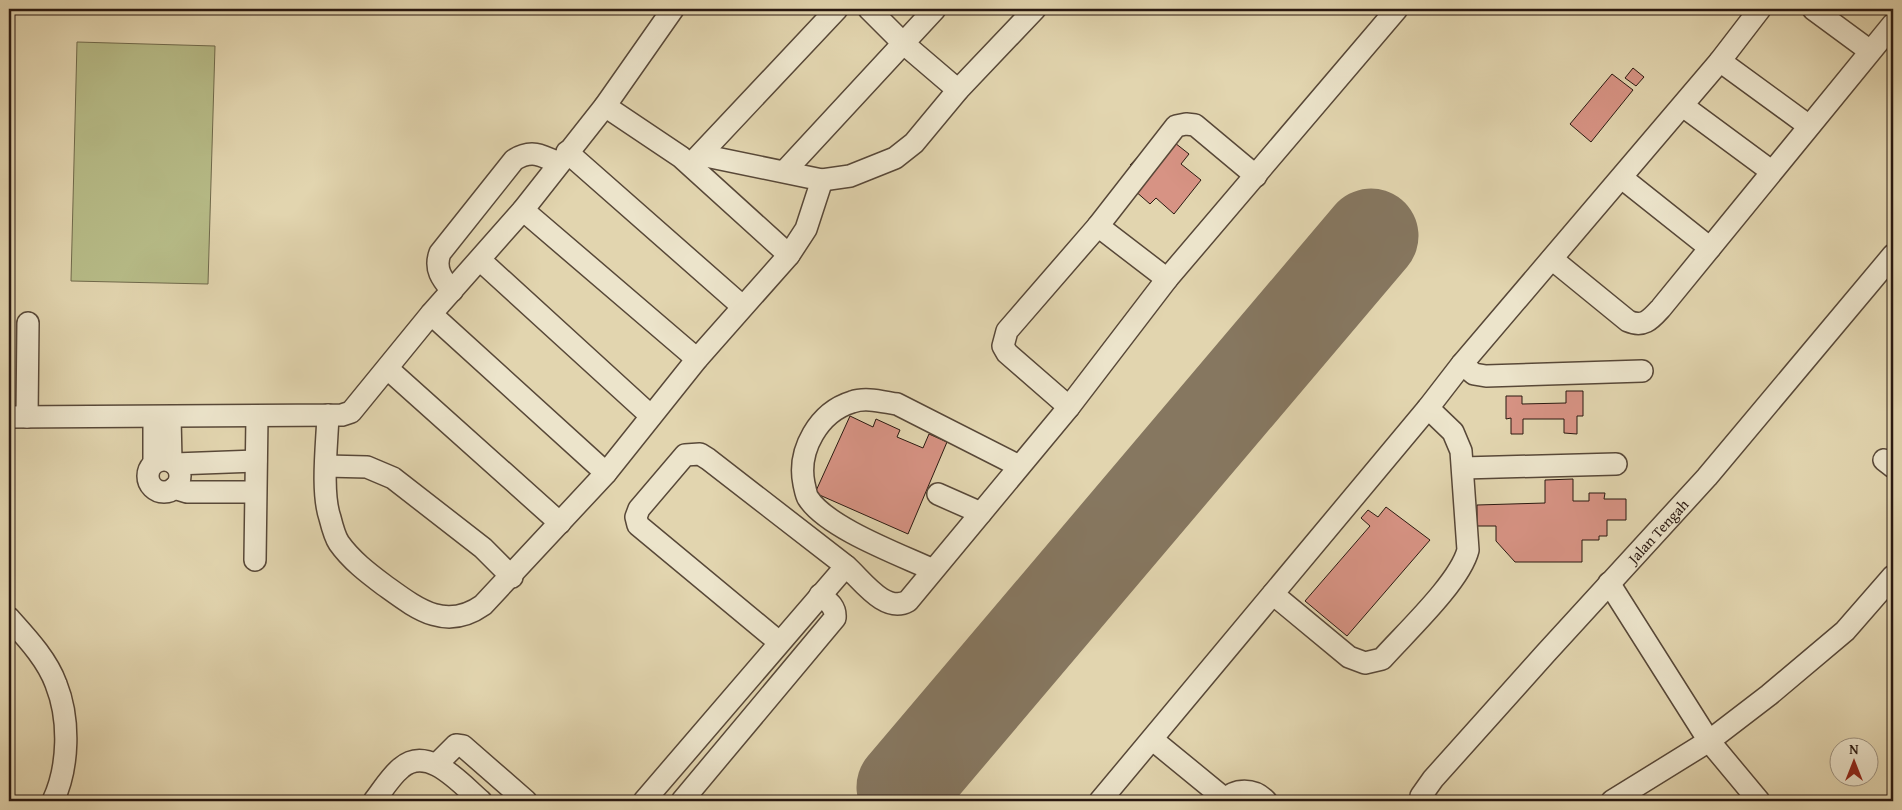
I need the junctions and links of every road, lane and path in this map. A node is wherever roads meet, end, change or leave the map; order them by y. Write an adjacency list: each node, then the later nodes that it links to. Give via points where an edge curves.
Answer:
1 (673, 9): 14 (street)
2 (837, 9): 18 (street)
3 (869, 9): 10 (street)
4 (935, 9): 10 (street)
5 (1035, 9): 13 (street)
6 (1397, 9): 21 (street)
7 (1760, 9): 12 (street)
8 (1813, 9): 11 (street)
9 (1893, 24): 11 (street)
10 (903, 43): 13 (street); 19 (street)
11 (1870, 51): 16 (street)
12 (1720, 61): 15 (street); 16 (street)
13 (958, 90): 23 (street, via 914,143 895,158 850,176)
14 (605, 106): 17 (street); 18 (street)
15 (1682, 106): 20 (street); 22 (street)
16 (1809, 126): 20 (street)
17 (562, 158): 24 (street); 32 (street, via 540,154 514,160 440,253 437,260 439,274); 33 (street)
18 (695, 160): 19 (street); 27 (street)
19 (785, 171): 23 (street)
20 (1771, 171): 26 (street)
21 (1256, 176): 25 (street, via 1195,125 1176,126); 31 (street)
22 (1622, 178): 26 (street); 29 (street)
23 (822, 180): 27 (street, via 806,229)
24 (522, 210): 30 (street); 36 (street)
25 (1098, 226): 31 (street); 40 (street, via 1004,337 1003,346 1007,353)
26 (1710, 248): 29 (street, via 1654,316 1637,325)
27 (789, 255): 33 (street)
28 (1893, 255): 64 (street, Jalan Tengah, via 1707,477)
29 (1552, 259): 37 (street)
30 (480, 260): 32 (street); 43 (street)
31 (1167, 279): 40 (street)
32 (452, 291): 34 (street)
33 (742, 306): 36 (street)
34 (431, 314): 38 (street); 53 (street)
35 (28, 323): 44 (street)
36 (697, 359): 43 (street)
37 (1462, 364): 39 (street, via 1474,374 1486,376); 41 (street)
38 (388, 369): 42 (street, via 350,412); 58 (street)
39 (1642, 371)
40 (1069, 407): 51 (street)
41 (1428, 408): 52 (street, via 1453,432); 65 (street)
42 (328, 415): 46 (street); 50 (street)
43 (651, 416): 53 (street)
44 (18, 417): 45 (street)
45 (162, 417): 46 (street); 48 (street)
46 (257, 417): 47 (street)
47 (256, 460): 48 (street); 55 (street)
48 (167, 463): 54 (street, via 180,477); 54 (street, via 148,472 149,483 157,491)
49 (1616, 464): 52 (street)
50 (326, 466): 63 (street, via 367,467 394,478 483,548); 63 (street, via 329,516 338,542 370,575 423,612 461,617 472,613)
51 (1019, 466): 57 (street); 61 (street, via 897,404 876,400 854,401 836,408 825,419 809,441 804,457 802,471 808,498 831,520)
52 (1463, 468): 65 (street, via 1468,550 1465,562 1455,578 1382,659 1365,663 1349,657)
53 (606, 473): 58 (street)
54 (174, 488): 55 (street, via 187,492)
55 (255, 492): 59 (street)
56 (938, 494): 57 (street)
57 (981, 513): 61 (street)
58 (560, 523): 63 (street)
59 (255, 560)
60 (846, 566): 61 (street, via 883,600 900,606); 66 (street); 68 (street, via 708,459 700,454 685,455 639,509 638,525)
61 (934, 570)
62 (1893, 576): 70 (street, via 1824,650)
63 (512, 577)
64 (1609, 583): 70 (street); 82 (street, Jalan Tengah, via 1433,779 1421,796)
65 (1273, 594): 69 (street)
66 (820, 595): 68 (street); 79 (street, via 832,605 835,618)
67 (9, 618): 74 (street, via 43,659 56,683 63,709 63,768)
68 (779, 642): 72 (street)
69 (1153, 740): 73 (street); 80 (street)
70 (1709, 741): 83 (street); 84 (street)
71 (437, 764): 75 (street, via 428,761 406,765); 76 (street); 77 (street, via 456,745 463,746)
72 (658, 785): 78 (street); 79 (street)
73 (1224, 800): 81 (street, via 1244,791 1257,794)
74 (53, 801)
75 (374, 801)
76 (481, 801)
77 (526, 801)
78 (644, 801)
79 (680, 801)
80 (1100, 801)
81 (1266, 801)
82 (1423, 801)
83 (1612, 801)
84 (1759, 801)

